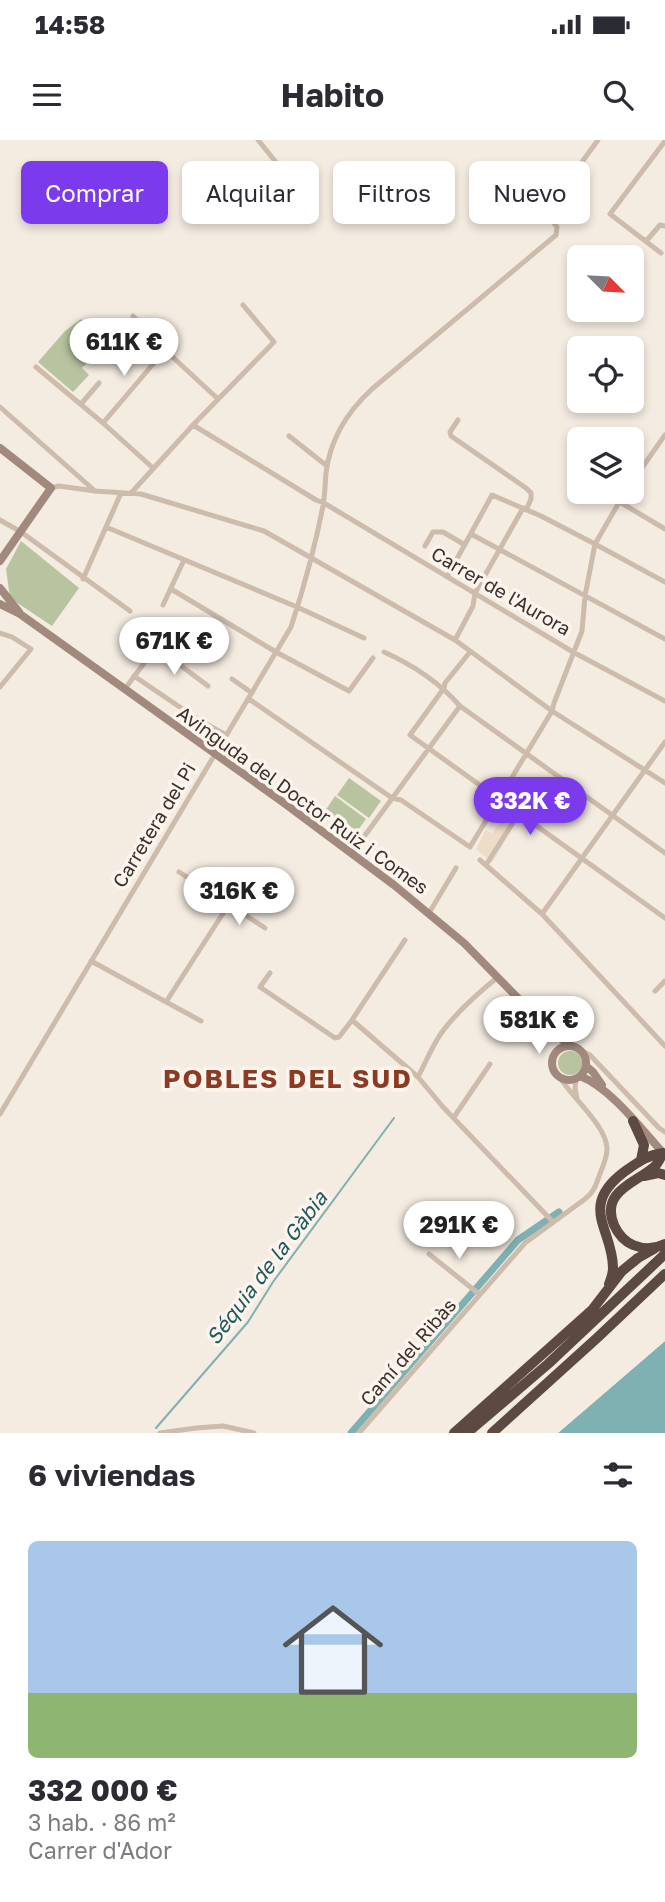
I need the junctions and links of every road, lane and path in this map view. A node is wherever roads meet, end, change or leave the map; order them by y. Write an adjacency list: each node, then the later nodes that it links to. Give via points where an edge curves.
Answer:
1 (258, 140): 4 (street)
2 (598, 140): 23 (street, Carretera del Pi, via 547,211 556,234 363,398 340,427)
3 (665, 141): 6 (street, via 610,214)
4 (275, 161)
5 (665, 226): 6 (street, via 660,225)
6 (645, 240): 7 (street)
7 (661, 253)
8 (243, 305): 13 (street, via 275,342)
9 (133, 316): 10 (street)
10 (165, 350): 13 (street); 17 (street)
11 (36, 367): 14 (street)
12 (99, 383): 14 (street)
13 (218, 399): 18 (street)
14 (81, 404): 17 (street)
15 (0, 407): 26 (street)
16 (458, 419): 32 (street, via 450,436 526,488 531,499)
17 (103, 423): 24 (street)
18 (193, 425): 24 (street); 29 (street, Carrer de l'Aurora)
19 (665, 435): 22 (street)
20 (289, 436): 23 (street)
21 (0, 448): 25 (street)
22 (644, 465)
23 (327, 466): 29 (street, Carretera del Pi)
24 (153, 468): 27 (street)
25 (51, 488): 26 (street); 36 (street)
26 (95, 491): 28 (street)
27 (132, 492): 28 (street); 42 (street, via 264,531)
28 (121, 493): 34 (street)
29 (324, 503): 42 (street, Carretera del Pi); 45 (street, Carrer de l'Aurora)
30 (616, 504): 38 (street)
31 (623, 504): 35 (street)
32 (524, 509): 37 (street, via 492,495); 38 (street); 41 (street)
33 (0, 520): 36 (street)
34 (106, 527): 43 (street); 46 (street)
35 (665, 529)
36 (22, 532): 44 (street); 46 (street)
37 (471, 534): 39 (street); 41 (street)
38 (595, 544): 47 (street); 51 (street)
39 (465, 545): 40 (street, via 443,532 433,532); 45 (street)
40 (425, 546)
41 (499, 550): 50 (street); 51 (street)
42 (311, 557): 54 (street, Carretera del Pi); 60 (street)
43 (184, 560): 49 (street); 54 (street)
44 (1, 562)
45 (447, 578): 50 (street, Carrer de l'Aurora)
46 (83, 579): 55 (street)
47 (665, 582)
48 (0, 588): 56 (street, Avinguda del Doctor Ruiz i Comes)
49 (172, 589): 53 (street); 61 (street)
50 (475, 593): 60 (street); 64 (street, Carrer de l'Aurora)
51 (585, 596): 59 (street); 64 (street, via 582,631)
52 (0, 604): 56 (street, Avinguda del Doctor Ruiz i Comes)
53 (163, 605)
54 (297, 607): 58 (street); 61 (street, Carretera del Pi)
55 (130, 611)
56 (20, 614): 71 (street, Avinguda del Doctor Ruiz i Comes)
57 (0, 633): 69 (street, via 31,649)
58 (364, 638)
59 (665, 639)
60 (455, 640): 63 (street)
61 (276, 652): 65 (street, via 349,691); 72 (street, Carretera del Pi)
62 (383, 652): 70 (street)
63 (470, 652): 70 (street); 75 (street)
64 (573, 652): 73 (street, Carrer de l'Aurora); 75 (street)
65 (373, 658)
66 (135, 676): 68 (street, via 156,647); 71 (street); 76 (street, Avinguda del Doctor Ruiz i Comes)
67 (232, 679): 72 (street)
68 (208, 686)
69 (0, 687)
70 (443, 688): 74 (street); 78 (street, via 410,735)
71 (124, 690): 79 (street, Avinguda del Doctor Ruiz i Comes)
72 (250, 696): 76 (street, Carretera del Pi); 83 (street)
73 (665, 701)
74 (460, 706): 78 (street); 80 (street)
75 (552, 711): 80 (street); 81 (street)
76 (226, 735): 79 (street, Carretera del Pi)
77 (665, 742): 81 (street)
78 (428, 748): 83 (street); 84 (street)
79 (214, 755): 87 (street, Avinguda del Doctor Ruiz i Comes); 100 (street, Carretera del Pi)
80 (527, 755): 84 (street); 86 (street)
81 (646, 770): 82 (street); 86 (street)
82 (665, 783)
83 (392, 798): 84 (street, via 470,847); 87 (street)
84 (499, 799): 85 (street)
85 (519, 813): 89 (street); 91 (street)
86 (613, 817): 88 (street); 89 (street)
87 (352, 853): 95 (street, Avinguda del Doctor Ruiz i Comes)
88 (665, 853)
89 (581, 858): 96 (street); 97 (street)
90 (480, 860): 91 (street)
91 (486, 865): 96 (street)
92 (456, 867): 95 (street)
93 (179, 872): 94 (street)
94 (229, 904): 98 (street); 105 (street)
95 (429, 913): 102 (street, Avinguda del Doctor Ruiz i Comes)
96 (542, 914): 109 (street)
97 (665, 918)
98 (265, 928)
99 (404, 940): 106 (street)
100 (91, 961): 105 (street); 121 (street, Carretera del Pi)
101 (270, 973): 106 (street, via 260,987 335,1038)
102 (498, 977): 108 (street, Avinguda del Doctor Ruiz i Comes); 115 (street, via 443,1031)
103 (665, 981): 104 (street)
104 (655, 990)
105 (166, 1002): 107 (street)
106 (352, 1020): 115 (street)
107 (201, 1021)
108 (550, 1031): 110 (street, Avinguda del Doctor Ruiz i Comes); 111 (street)
109 (665, 1046)
110 (576, 1048): 111 (street, via 564,1047); 113 (street); 117 (street)
111 (554, 1055): 114 (street, via 552,1064)
112 (490, 1064): 122 (street)
113 (586, 1066): 116 (street); 117 (street); 118 (street)
114 (559, 1076): 116 (street, via 567,1080); 120 (street, Camí del Ribàs)
115 (418, 1077): 122 (street)
116 (578, 1077): 119 (street, via 593,1081); 120 (street)
117 (612, 1077): 118 (street, via 606,1076); 124 (street)
118 (602, 1085): 119 (street)
119 (608, 1094): 123 (street)
120 (578, 1102): 129 (street, Camí del Ribàs, via 604,1136 606,1159 590,1196)
121 (0, 1114)
122 (454, 1117): 129 (street)
123 (633, 1121): 125 (street); 126 (highway, via 644,1145)
124 (665, 1132)
125 (664, 1154): 126 (highway); 128 (highway, via 655,1167)
126 (641, 1160): 135 (highway, via 612,1181 601,1201 613,1270)
127 (665, 1175): 128 (highway)
128 (640, 1176): 131 (highway, via 621,1188 612,1205 613,1222 620,1236)
129 (553, 1222): 136 (street, Camí del Ribàs, via 525,1243)
130 (665, 1244): 131 (highway)
131 (654, 1249): 135 (highway, via 622,1271)
132 (429, 1254): 136 (street)
133 (665, 1254): 138 (highway, via 548,1364)
134 (665, 1274): 137 (highway)
135 (607, 1292): 138 (highway)
136 (479, 1294): 141 (street, Camí del Ribàs)
137 (524, 1404): 142 (highway); 143 (highway)
138 (459, 1432)
139 (160, 1433): 140 (street, via 222,1426)
140 (254, 1433)
141 (359, 1433)
142 (485, 1433)
143 (492, 1433)

